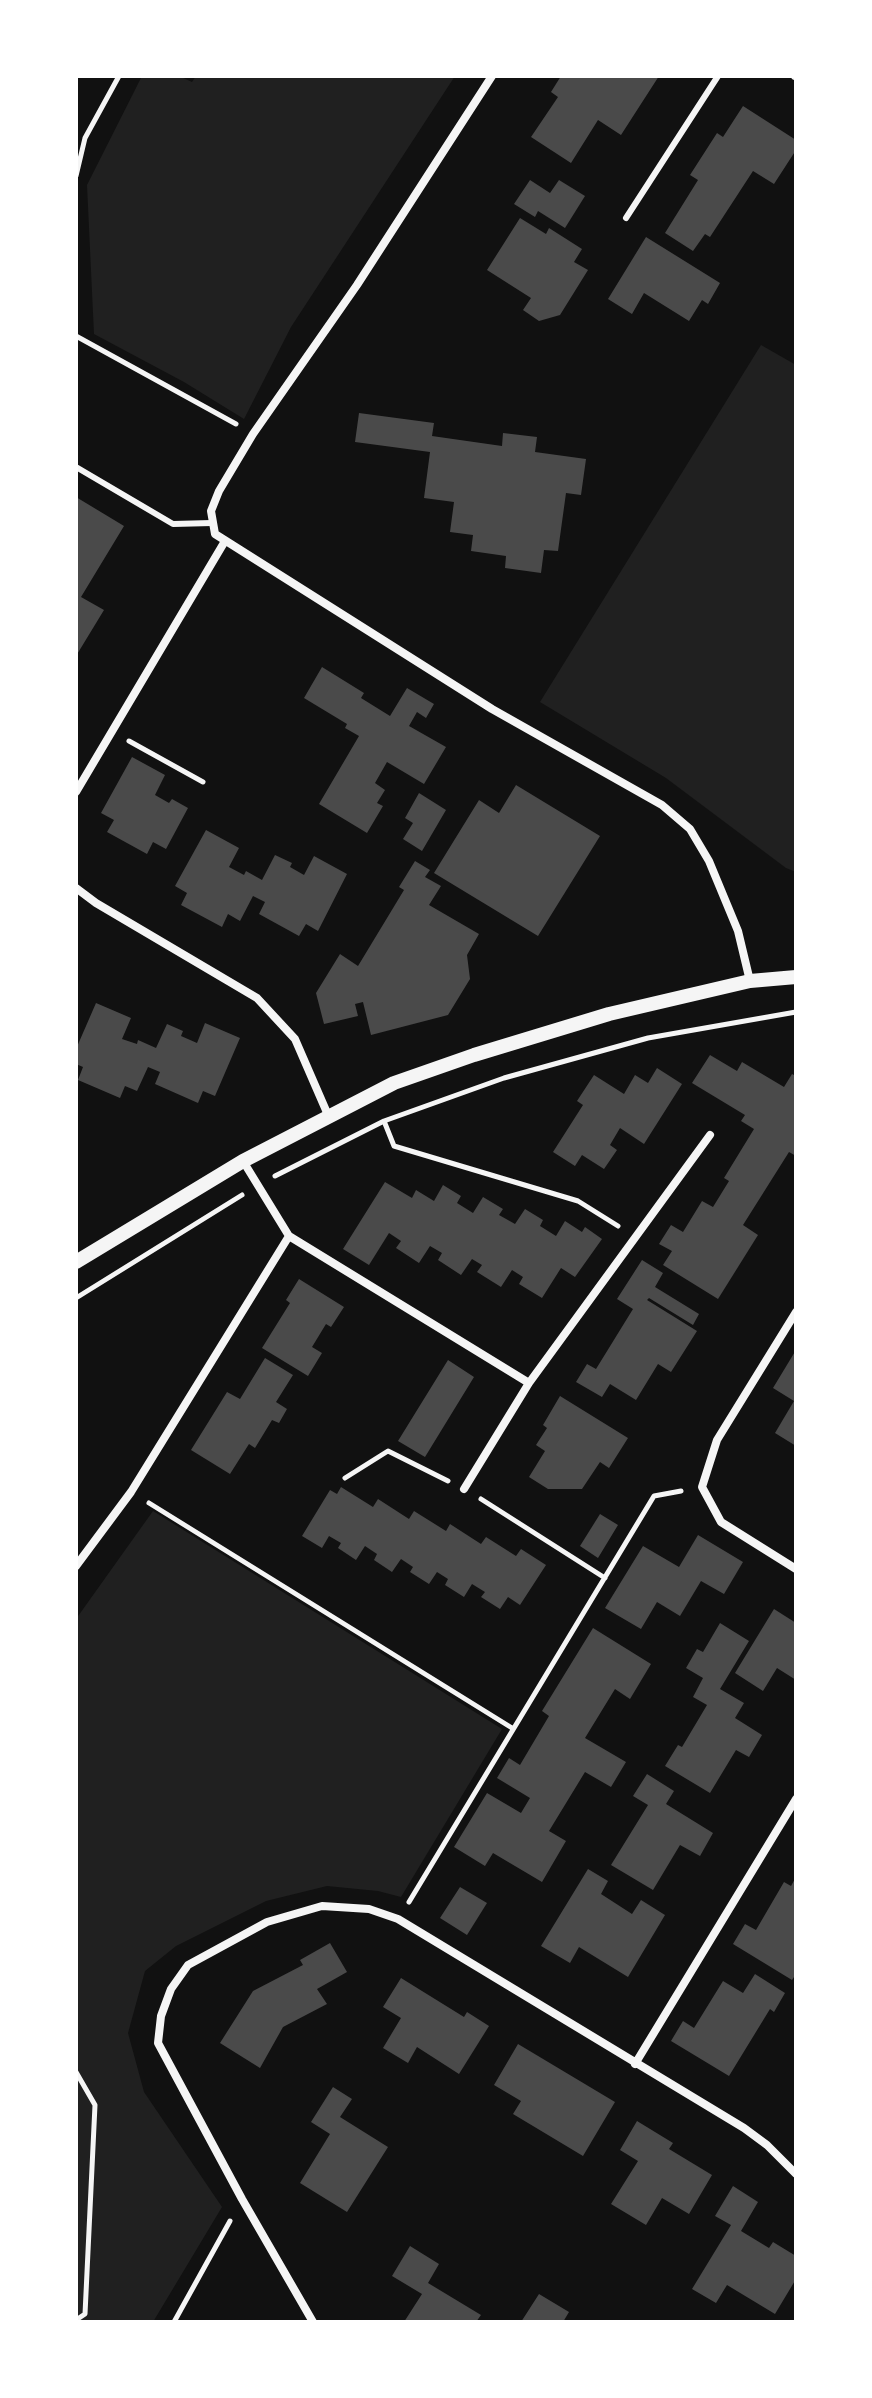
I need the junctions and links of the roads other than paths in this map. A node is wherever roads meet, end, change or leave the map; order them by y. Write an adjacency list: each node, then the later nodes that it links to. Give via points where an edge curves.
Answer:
1 (492, 76): 5 (street, via 253,434 219,491)
2 (718, 76): 3 (lane)
3 (626, 218)
4 (76, 467): 5 (lane, via 173,524)
5 (212, 523): 6 (street, via 215,534)
6 (225, 541): 7 (street); 10 (street, via 492,709 662,805 690,829 709,861 738,931)
7 (76, 792)
8 (76, 888): 11 (street, via 257,998 295,1039)
9 (796, 977): 10 (street)
10 (750, 981): 11 (street, via 609,1014 474,1055 394,1083)
11 (328, 1115): 13 (street)
12 (710, 1135): 17 (street)
13 (243, 1161): 14 (street); 15 (street)
14 (289, 1236): 17 (street); 19 (street, via 131,1492)
15 (76, 1262)
16 (796, 1312): 20 (street, via 717,1440 702,1487 721,1522)
17 (529, 1383): 18 (street)
18 (464, 1489)
19 (76, 1566)
20 (796, 1569)
21 (796, 1799): 22 (street)
22 (635, 2064): 23 (street, via 744,2128); 24 (street, via 398,1919 369,1909 322,1906 267,1922 188,1965 171,1989 158,2043)
23 (796, 2174)
24 (313, 2322)

